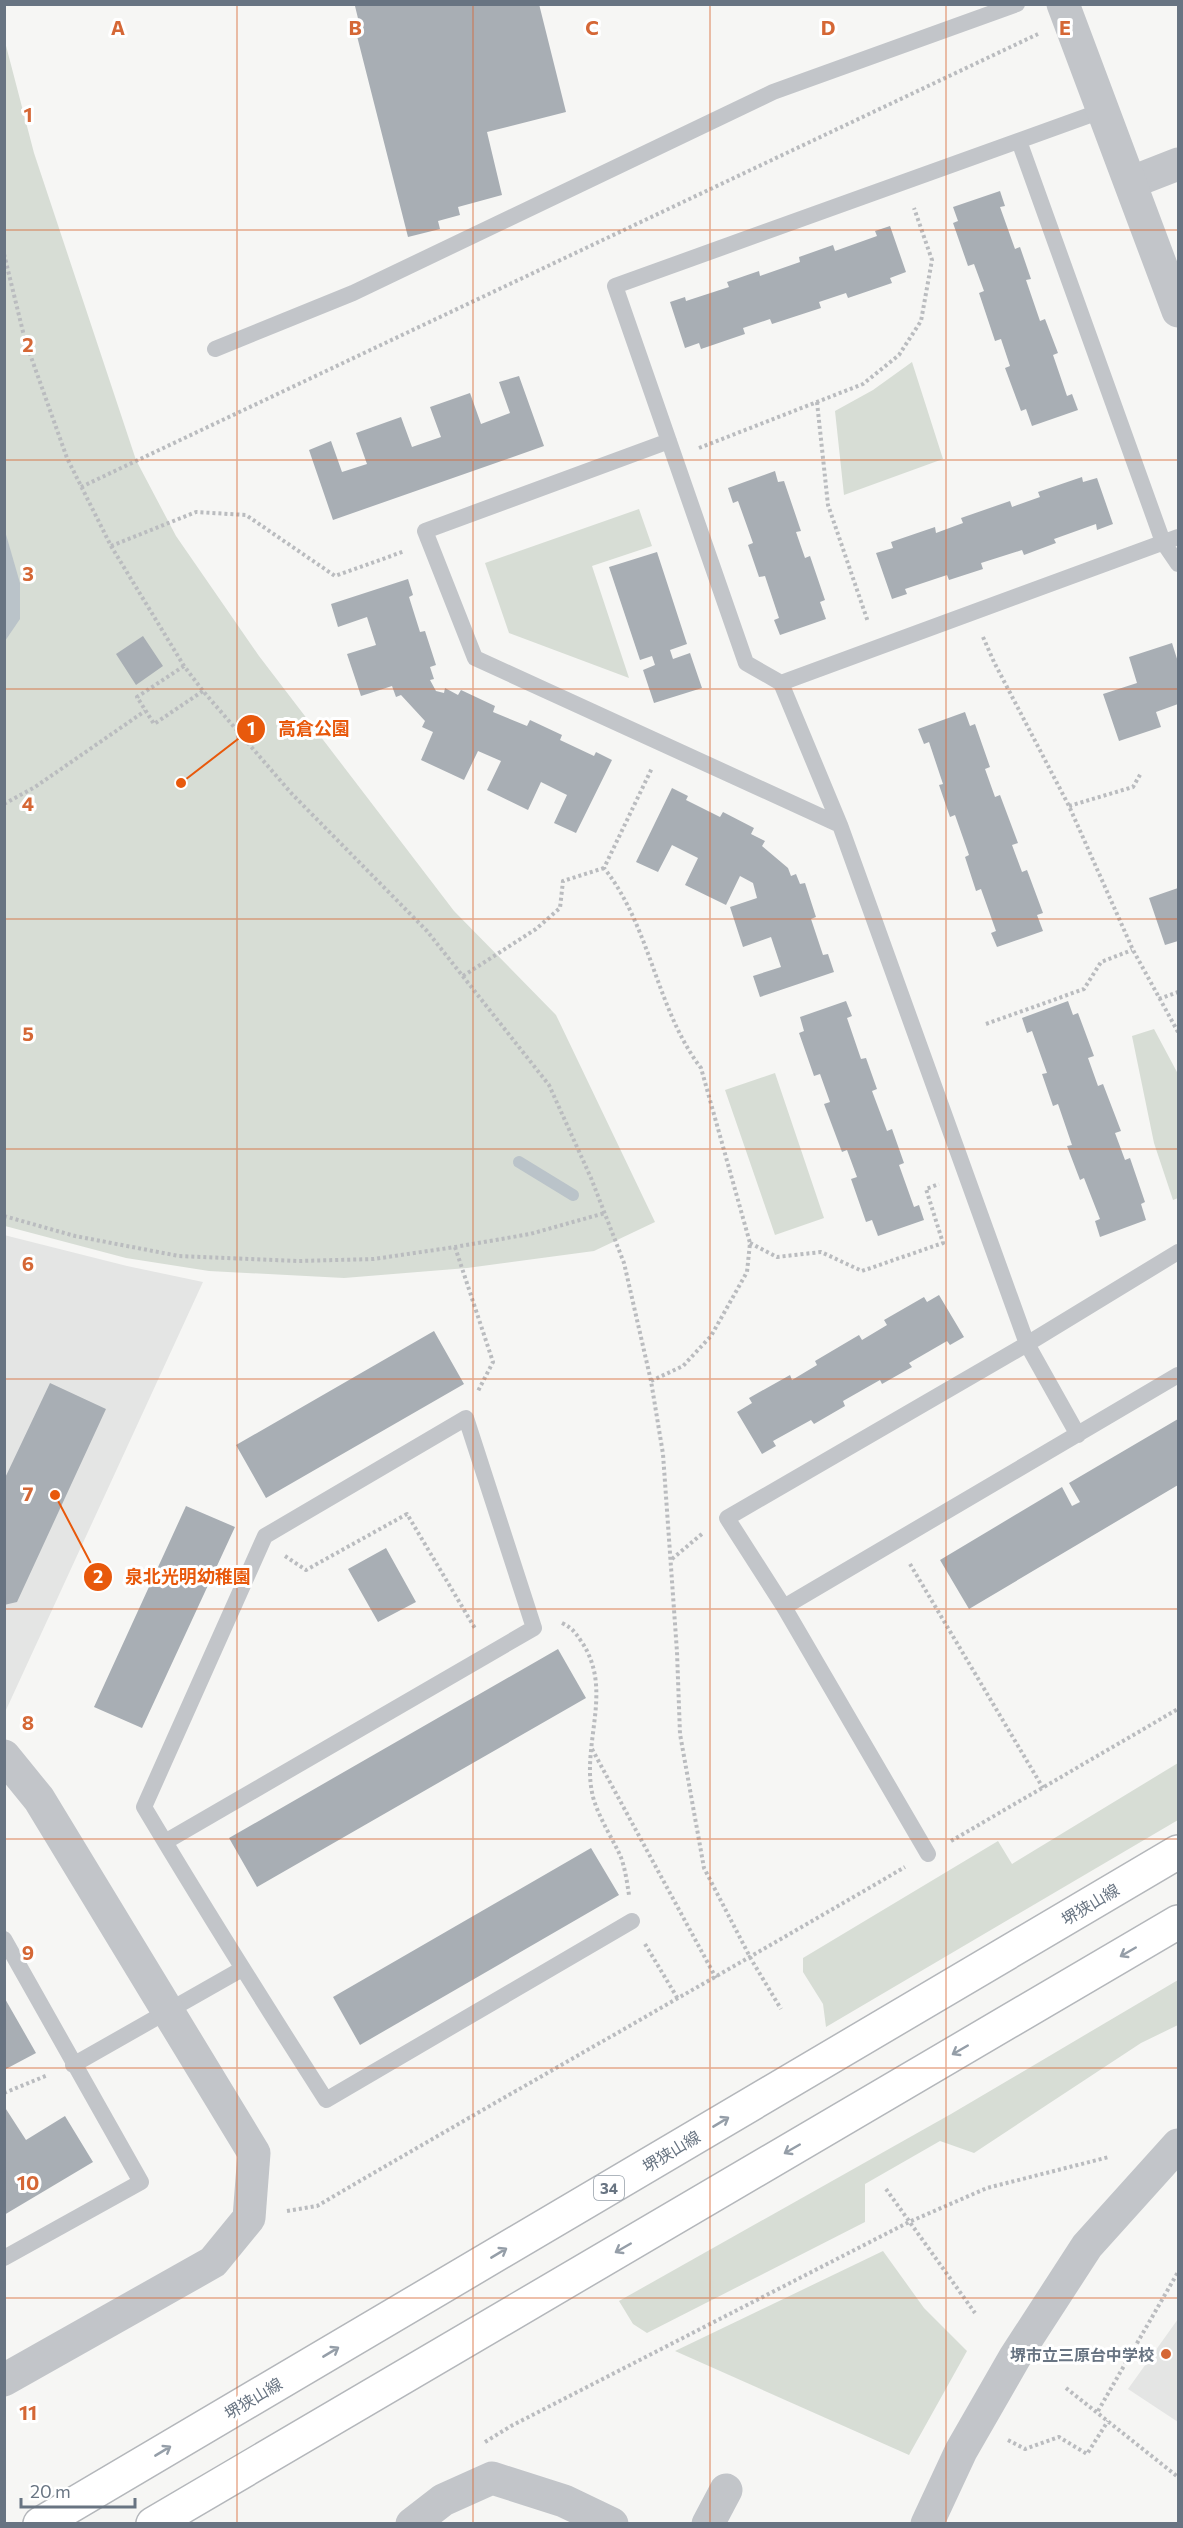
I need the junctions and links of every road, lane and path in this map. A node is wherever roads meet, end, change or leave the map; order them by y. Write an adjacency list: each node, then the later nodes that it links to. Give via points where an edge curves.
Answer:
1 (1017, 4): 11 (lane, via 773,92 352,293)
2 (1063, 4): 4 (street)
3 (1041, 33): 15 (path)
4 (1104, 110): 5 (lane); 8 (street)
5 (1019, 141): 7 (lane); 16 (lane)
6 (1179, 164): 8 (street)
7 (906, 182): 12 (path, via 932,260 921,321 898,355 863,384); 13 (lane, via 615,286)
8 (1132, 182): 10 (street)
9 (4, 254): 15 (path, via 25,340)
10 (1179, 311)
11 (215, 349)
12 (817, 402): 14 (path); 21 (path, via 828,505)
13 (669, 441): 14 (lane); 17 (lane, via 425,531)
14 (675, 458): 23 (lane, via 746,663)
15 (81, 487): 18 (path)
16 (1171, 539): 19 (lane); 20 (lane)
17 (429, 542): 18 (path, via 335,576 246,515 196,512); 26 (lane, via 476,658)
18 (111, 546): 22 (path)
19 (1179, 564)
20 (973, 612): 21 (lane); 29 (path, via 994,662)
21 (877, 647): 23 (lane)
22 (184, 666): 24 (path); 25 (path, via 137,697)
23 (781, 683): 30 (lane)
24 (203, 692): 25 (path, via 154,724); 33 (path, via 292,794 427,931)
25 (145, 711): 28 (path)
26 (663, 744): 30 (lane); 31 (path)
27 (1142, 773): 29 (path, via 1133,787)
28 (4, 804)
29 (1069, 806): 32 (path)
30 (840, 825): 38 (lane)
31 (604, 868): 33 (path, via 563,881 560,908 536,929); 41 (path, via 622,890 683,1045 701,1068)
32 (1133, 950): 35 (path); 36 (path, via 1101,962 1084,989)
33 (463, 976): 39 (path, via 549,1085)
34 (1179, 992): 35 (path)
35 (1159, 999): 37 (path)
36 (986, 1024)
37 (1179, 1032)
38 (965, 1173): 41 (path, via 927,1189 943,1243 862,1271 821,1252 777,1257); 44 (lane)
39 (605, 1213): 42 (path, via 530,1234); 46 (path, via 624,1263)
40 (4, 1216): 42 (path, via 75,1236 178,1256 298,1261 374,1259)
41 (750, 1243): 46 (path, via 747,1272 711,1336 683,1366)
42 (455, 1247): 47 (path, via 493,1362)
43 (1179, 1251): 44 (lane)
44 (1027, 1344): 48 (lane); 49 (lane)
45 (1179, 1375): 48 (lane)
46 (651, 1381): 52 (path, via 663,1454)
47 (466, 1418): 50 (lane, via 265,1536); 54 (lane)
48 (1078, 1435): 51 (lane)
49 (727, 1518): 52 (path); 53 (lane)
50 (262, 1542): 55 (path, via 306,1570 407,1514); 60 (lane, via 144,1807)
51 (897, 1542): 53 (lane); 59 (path)
52 (671, 1559): 66 (path, via 680,1734 704,1868)
53 (784, 1608): 62 (lane)
54 (534, 1628): 55 (lane); 57 (path, via 543,1631 560,1622 572,1628 589,1652 595,1669 598,1709)
55 (490, 1653): 60 (lane)
56 (1179, 1709): 59 (path)
57 (592, 1749): 63 (path, via 593,1796 621,1857); 68 (path)
58 (4, 1756): 71 (street, via 39,1799)
59 (1043, 1788): 62 (path)
60 (165, 1842): 67 (lane)
61 (1179, 1852): 90 (main road, 堺狭山線 / 34, one-way to 61)
62 (928, 1854): 66 (path)
63 (632, 1921): 67 (lane, via 326,2100); 69 (path)
64 (1179, 1922): 91 (main road, one-way to 91)
65 (4, 1939): 72 (lane)
66 (751, 1959): 68 (path); 70 (path)
67 (242, 1969): 71 (lane)
68 (716, 1978): 69 (path)
69 (678, 1999): 77 (path, via 317,2206)
70 (782, 2009)
71 (168, 2011): 72 (lane); 77 (street, via 254,2153)
72 (74, 2065): 73 (path); 79 (lane, via 141,2182)
73 (4, 2093)
74 (1179, 2145): 95 (street, via 1087,2246 1015,2357)
75 (1109, 2157): 78 (path, via 987,2188)
76 (886, 2189): 78 (path)
77 (249, 2218): 82 (street, via 213,2262)
78 (909, 2222): 81 (path); 86 (path)
79 (4, 2258)
80 (1179, 2272): 84 (path)
81 (975, 2313)
82 (4, 2380)
83 (1066, 2388): 84 (path)
84 (1098, 2411): 85 (path)
85 (1108, 2421): 87 (path, via 1087,2454 1059,2437 1025,2449); 88 (path)
86 (511, 2426)
87 (1008, 2440)
88 (1179, 2477)
89 (726, 2490): 94 (street)
90 (40, 2523)
91 (153, 2523)
92 (412, 2523): 93 (street, via 443,2500 492,2478 564,2501)
93 (612, 2523)
94 (708, 2523)
95 (927, 2523)

